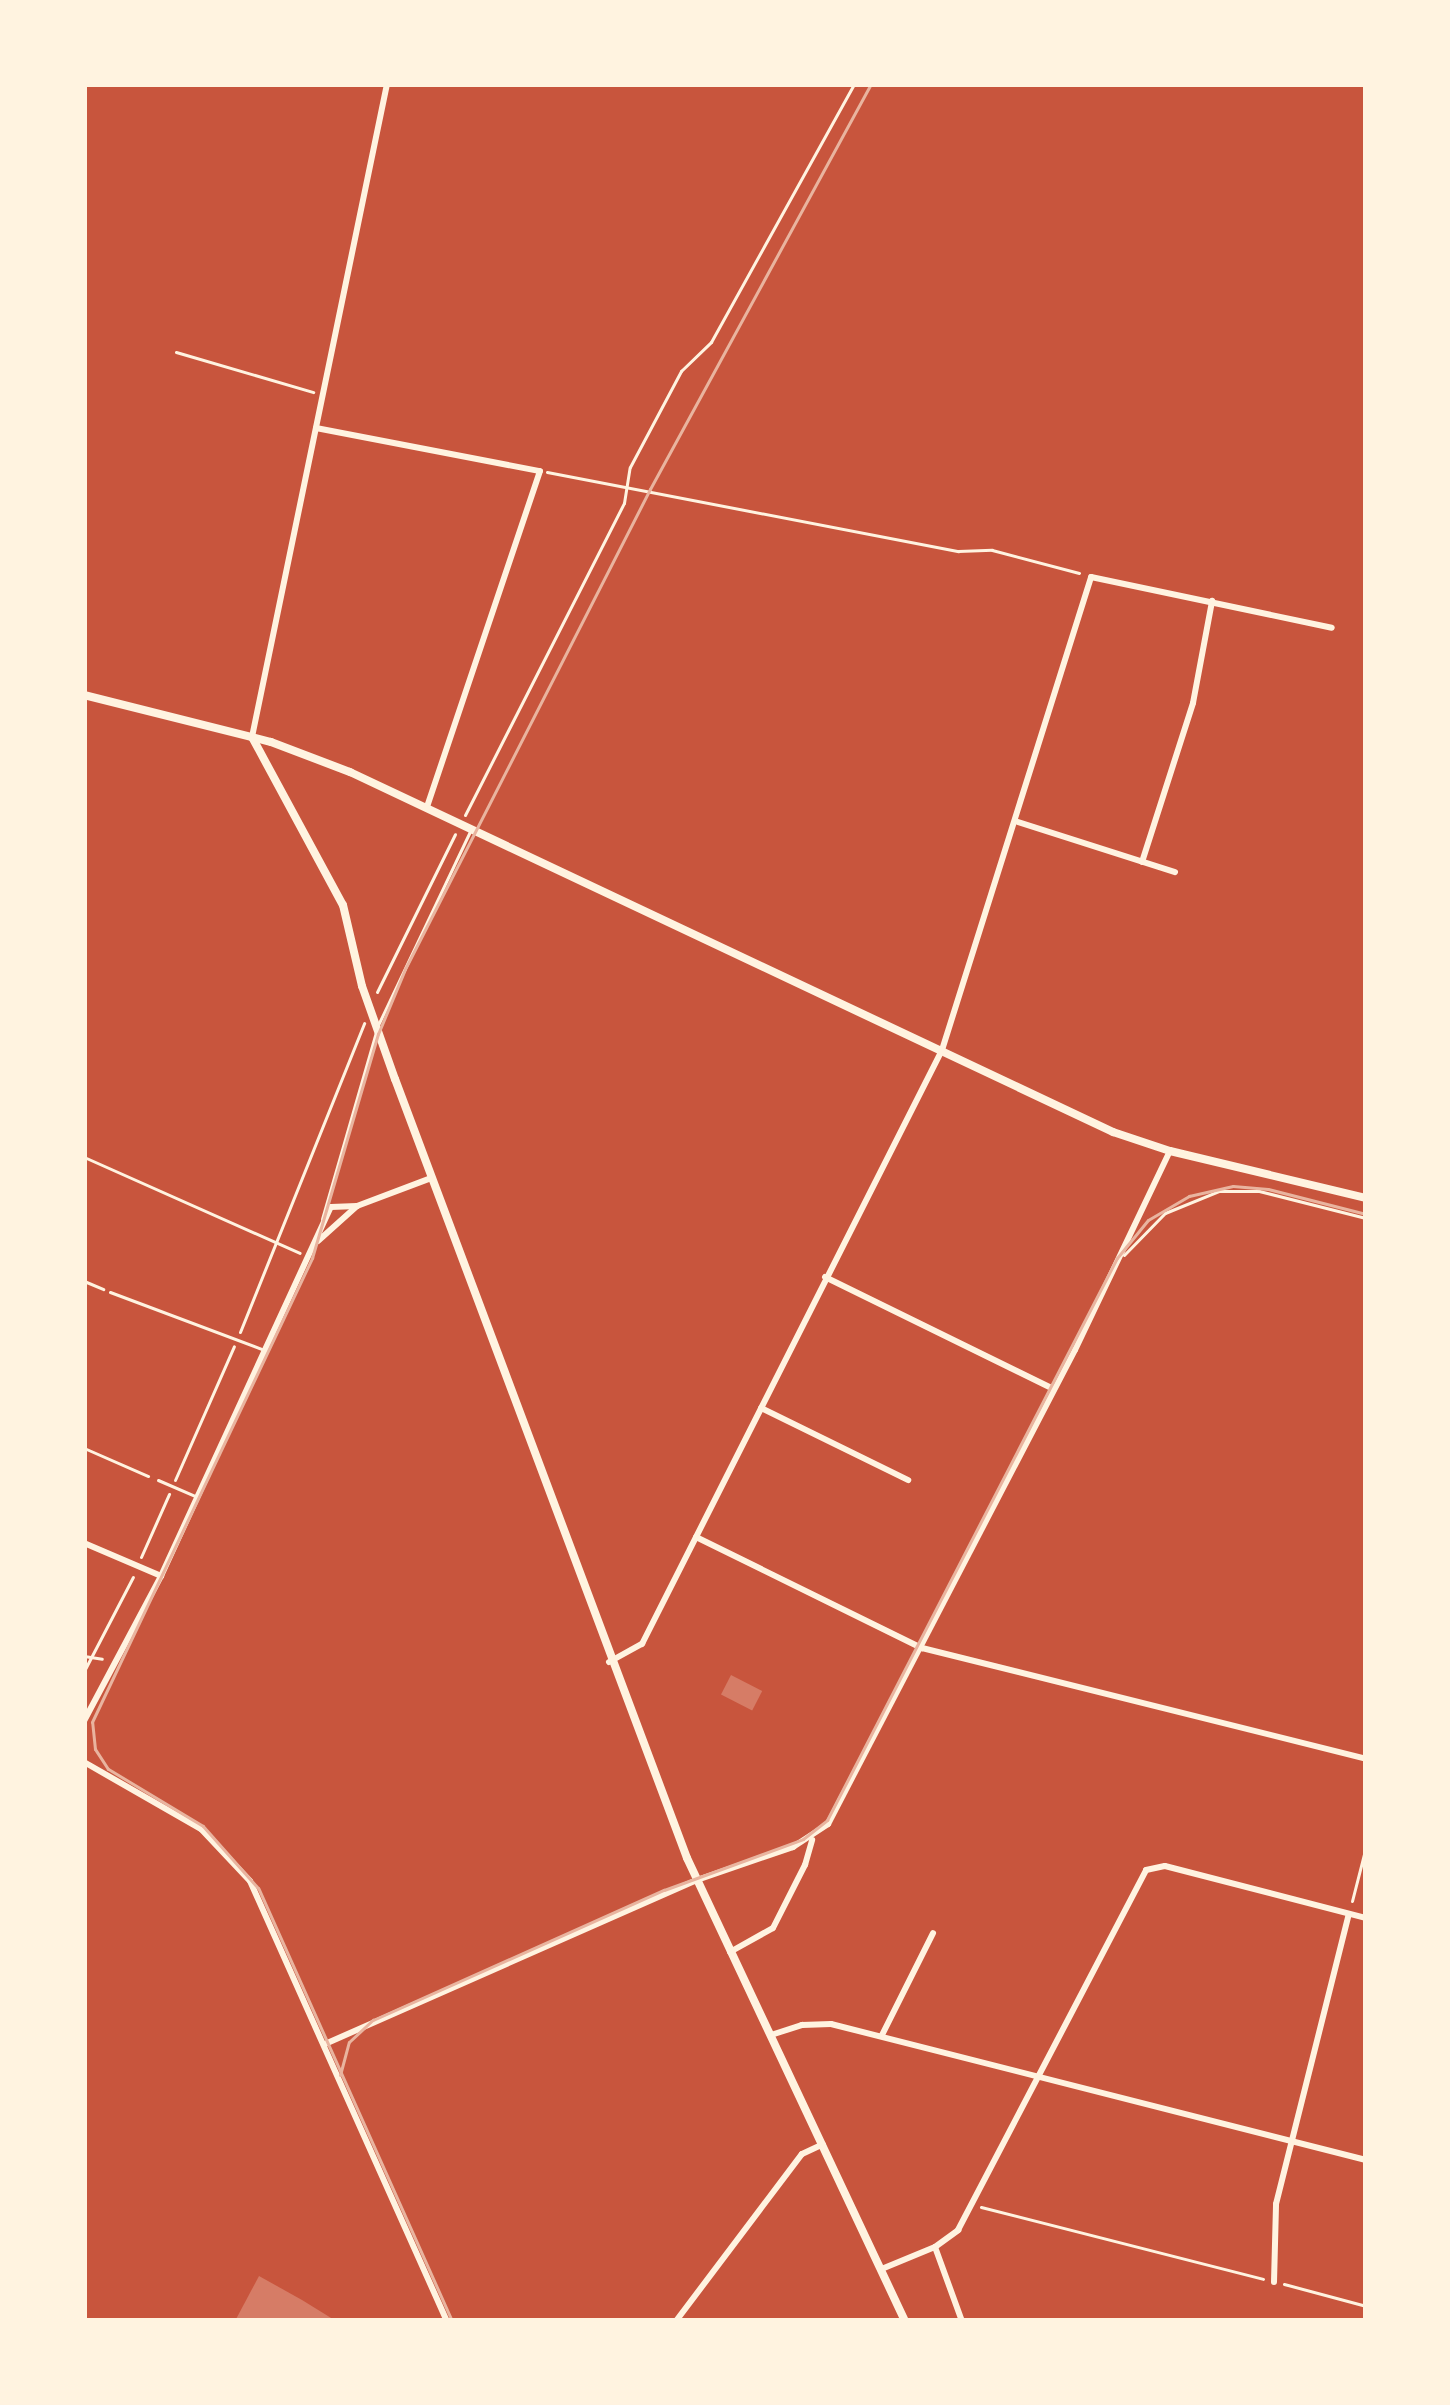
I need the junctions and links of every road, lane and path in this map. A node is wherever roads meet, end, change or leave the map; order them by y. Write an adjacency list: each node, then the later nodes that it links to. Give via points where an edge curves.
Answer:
1 (388, 84): 5 (street)
2 (854, 84): 7 (path, via 711,342 681,371)
3 (176, 352): 4 (path)
4 (313, 392)
5 (316, 428): 6 (street); 12 (street)
6 (540, 471): 7 (path); 13 (street)
7 (626, 486): 8 (path, via 958,551 992,550); 15 (path)
8 (1091, 577): 9 (street); 14 (street)
9 (1212, 602): 10 (street); 17 (street, via 1193,703)
10 (1332, 628)
11 (84, 694): 12 (street)
12 (252, 737): 13 (street); 20 (street, via 344,904)
13 (427, 806): 15 (street)
14 (1015, 821): 17 (street); 21 (street)
15 (461, 823): 16 (street); 19 (path)
16 (472, 829): 20 (lane); 21 (street)
17 (1142, 862): 18 (street)
18 (1175, 872)
19 (381, 982)
20 (376, 1028): 25 (street); 30 (lane)
21 (942, 1050): 23 (street); 33 (street)
22 (350, 1058): 29 (path)
23 (1170, 1151): 26 (street); 32 (street)
24 (84, 1156): 29 (path)
25 (431, 1178): 27 (street); 54 (street)
26 (1366, 1198)
27 (357, 1206): 30 (street); 30 (street, via 331,1207)
28 (1366, 1218): 32 (lane, via 1258,1191 1219,1191 1165,1213)
29 (278, 1243): 31 (path); 36 (path)
30 (315, 1243): 37 (street)
31 (302, 1253)
32 (1120, 1259): 38 (street)
33 (825, 1277): 38 (street); 39 (street)
34 (84, 1281): 35 (path)
35 (110, 1292): 36 (lane)
36 (236, 1340): 37 (lane); 43 (path)
37 (266, 1351): 44 (street)
38 (1054, 1389): 50 (street)
39 (761, 1408): 42 (street); 45 (street)
40 (84, 1448): 41 (path)
41 (158, 1480): 43 (lane)
42 (908, 1480)
43 (173, 1486): 44 (lane); 47 (path)
44 (197, 1496): 49 (street)
45 (696, 1537): 50 (street); 54 (street, via 642,1644)
46 (84, 1543): 49 (street)
47 (141, 1558)
48 (134, 1575): 52 (path)
49 (161, 1576): 53 (street)
50 (922, 1648): 57 (street); 59 (street, via 836,1814)
51 (84, 1657): 52 (path)
52 (92, 1657): 53 (path); 55 (path)
53 (116, 1661): 56 (street)
54 (609, 1662): 61 (street)
55 (84, 1671)
56 (84, 1721)
57 (1366, 1759)
58 (84, 1762): 68 (street, via 179,1814 231,1857 260,1899)
59 (812, 1838): 61 (street); 65 (street, via 773,1928)
60 (1366, 1846): 62 (path)
61 (697, 1880): 65 (street); 68 (street)
62 (1348, 1914): 63 (street); 69 (street, via 1152,1865); 70 (street)
63 (1366, 1918)
64 (934, 1933): 67 (street)
65 (730, 1952): 66 (street)
66 (771, 2035): 67 (street, via 831,2024); 71 (street)
67 (882, 2036): 69 (street)
68 (325, 2044): 79 (street)
69 (1035, 2076): 70 (street); 73 (street)
70 (1290, 2141): 72 (street); 76 (street, via 1276,2204)
71 (823, 2144): 75 (street); 80 (street, via 802,2154)
72 (1366, 2160)
73 (968, 2203): 74 (street, via 958,2230); 76 (path)
74 (935, 2247): 75 (street); 81 (street)
75 (884, 2268): 78 (street)
76 (1274, 2282): 77 (path)
77 (1366, 2306)
78 (904, 2320)
79 (447, 2321)
80 (676, 2321)
81 (962, 2321)

